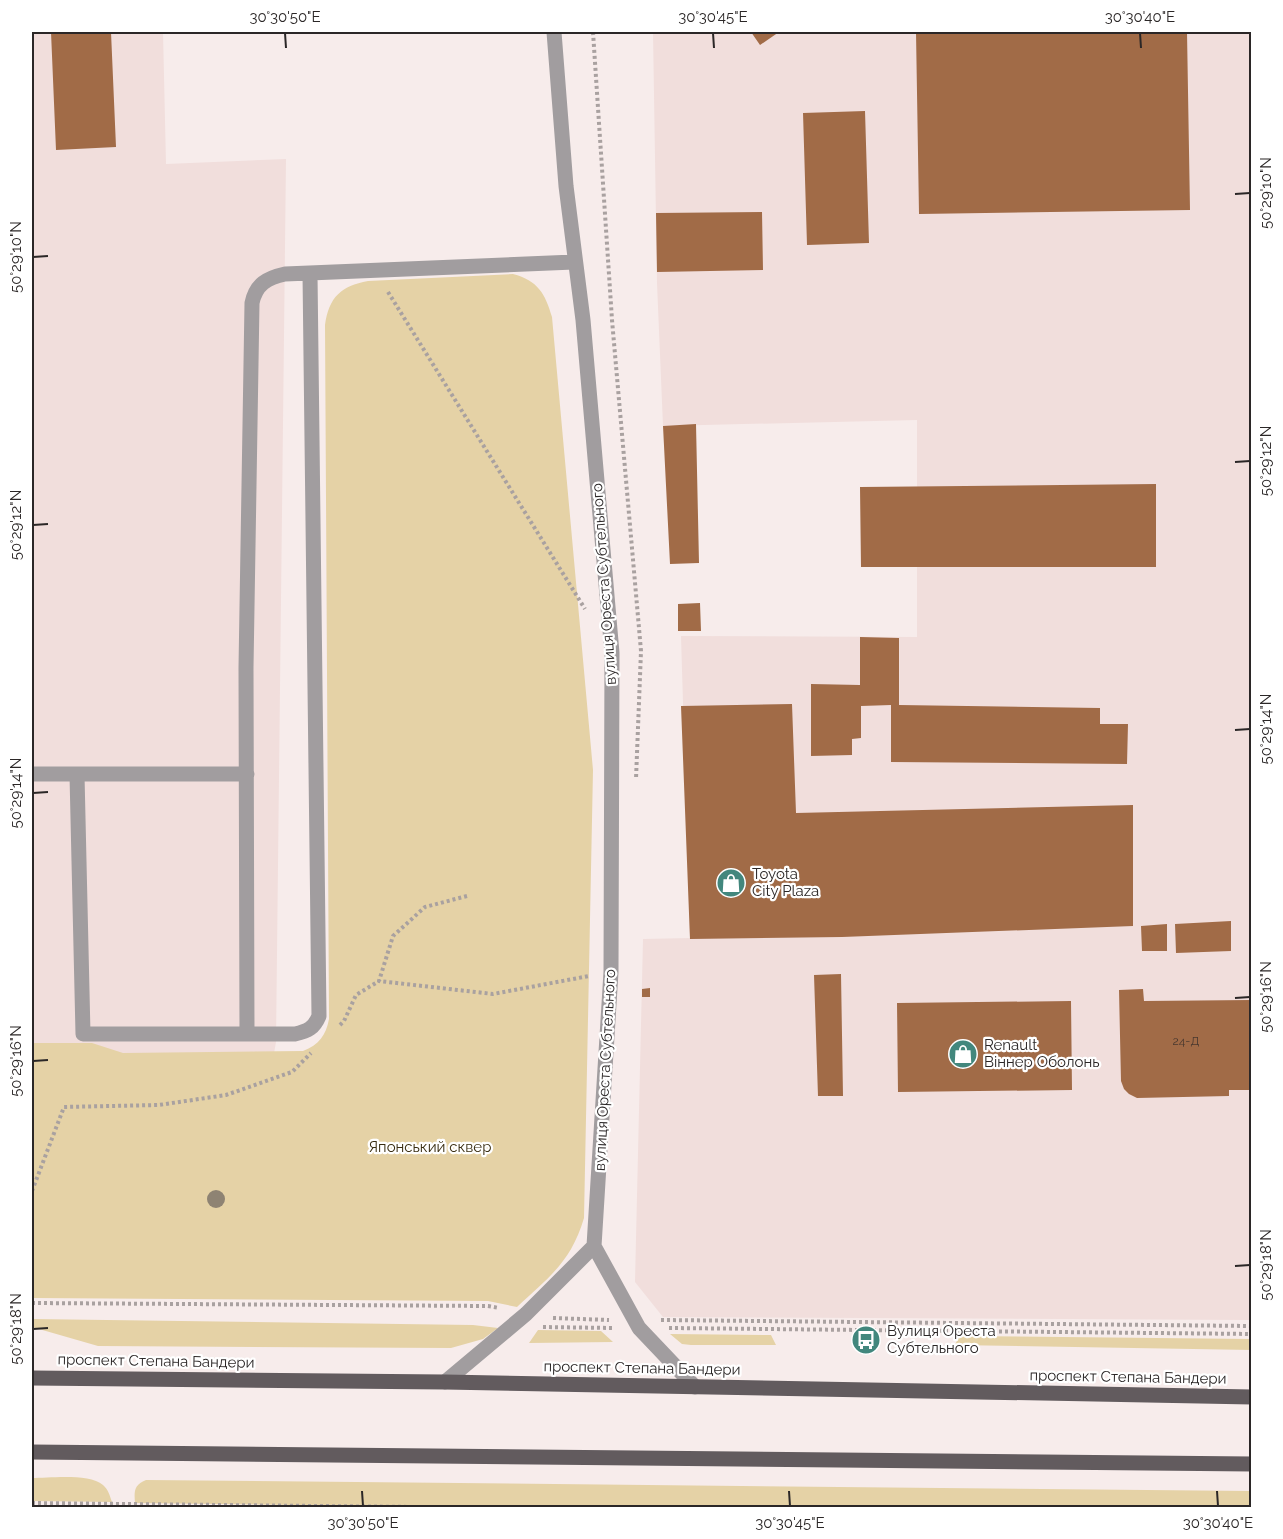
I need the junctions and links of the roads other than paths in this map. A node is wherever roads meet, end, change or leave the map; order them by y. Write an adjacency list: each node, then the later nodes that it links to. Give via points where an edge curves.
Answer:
1 (554, 32): 2 (street, вулиця Ореста Субтельного)
2 (574, 262): 3 (street); 8 (street, вулиця Ореста Субтельного, via 583,320 612,653 611,972)
3 (310, 274): 5 (street, via 285,274 264,281 255,290 252,303); 7 (street, via 319,1016 315,1026 296,1034)
4 (32, 774): 6 (street)
5 (247, 774): 6 (street); 7 (street)
6 (77, 775): 7 (street, via 83,1035)
7 (247, 1034)
8 (594, 1246): 10 (street, via 526,1314); 11 (street, via 639,1328)
9 (32, 1378): 10 (main road, проспект Степана Бандери)
10 (445, 1382): 11 (main road, проспект Степана Бандери)
11 (695, 1387): 12 (main road, проспект Степана Бандери)
12 (1251, 1397)
13 (32, 1452): 14 (main road)
14 (1251, 1464)

